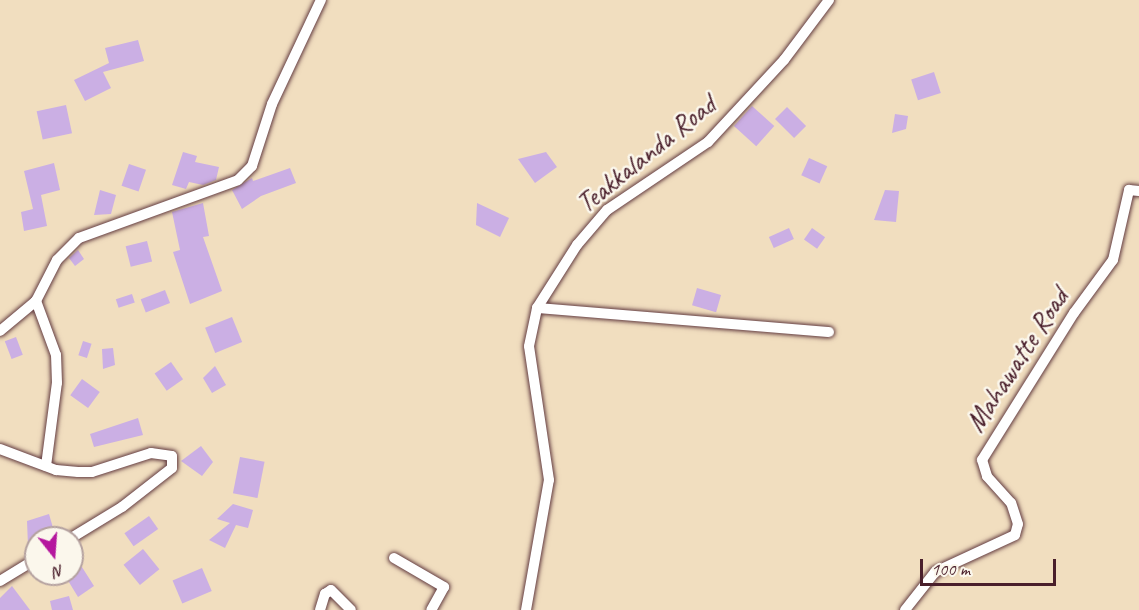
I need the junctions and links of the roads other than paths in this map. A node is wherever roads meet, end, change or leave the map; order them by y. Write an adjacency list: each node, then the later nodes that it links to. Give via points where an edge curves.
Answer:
1 (321, 0): 4 (street, via 272,104 252,166 238,180 212,192 79,238 57,260)
2 (829, 0): 5 (street, Teakkalanda Road, via 784,60 708,142 607,210 577,245)
3 (1139, 191): 18 (street, Mahawatte Road, via 1129,190 1113,260 1074,313 982,460 987,476 1011,503 1018,524 1015,535 934,572)
4 (36, 301): 6 (street); 9 (street, via 56,364)
5 (537, 308): 7 (street); 17 (street, Teakkalanda Road, via 529,346 549,480)
6 (0, 331)
7 (829, 332)
8 (0, 449): 9 (street)
9 (46, 466): 10 (street, via 92,471 163,451 175,461 122,507)
10 (84, 530)
11 (394, 558): 16 (street, via 444,587)
12 (24, 566): 13 (street)
13 (0, 580)
14 (320, 610): 15 (street, via 325,594 331,590)
15 (351, 610)
16 (431, 610)
17 (526, 610)
18 (905, 610)

